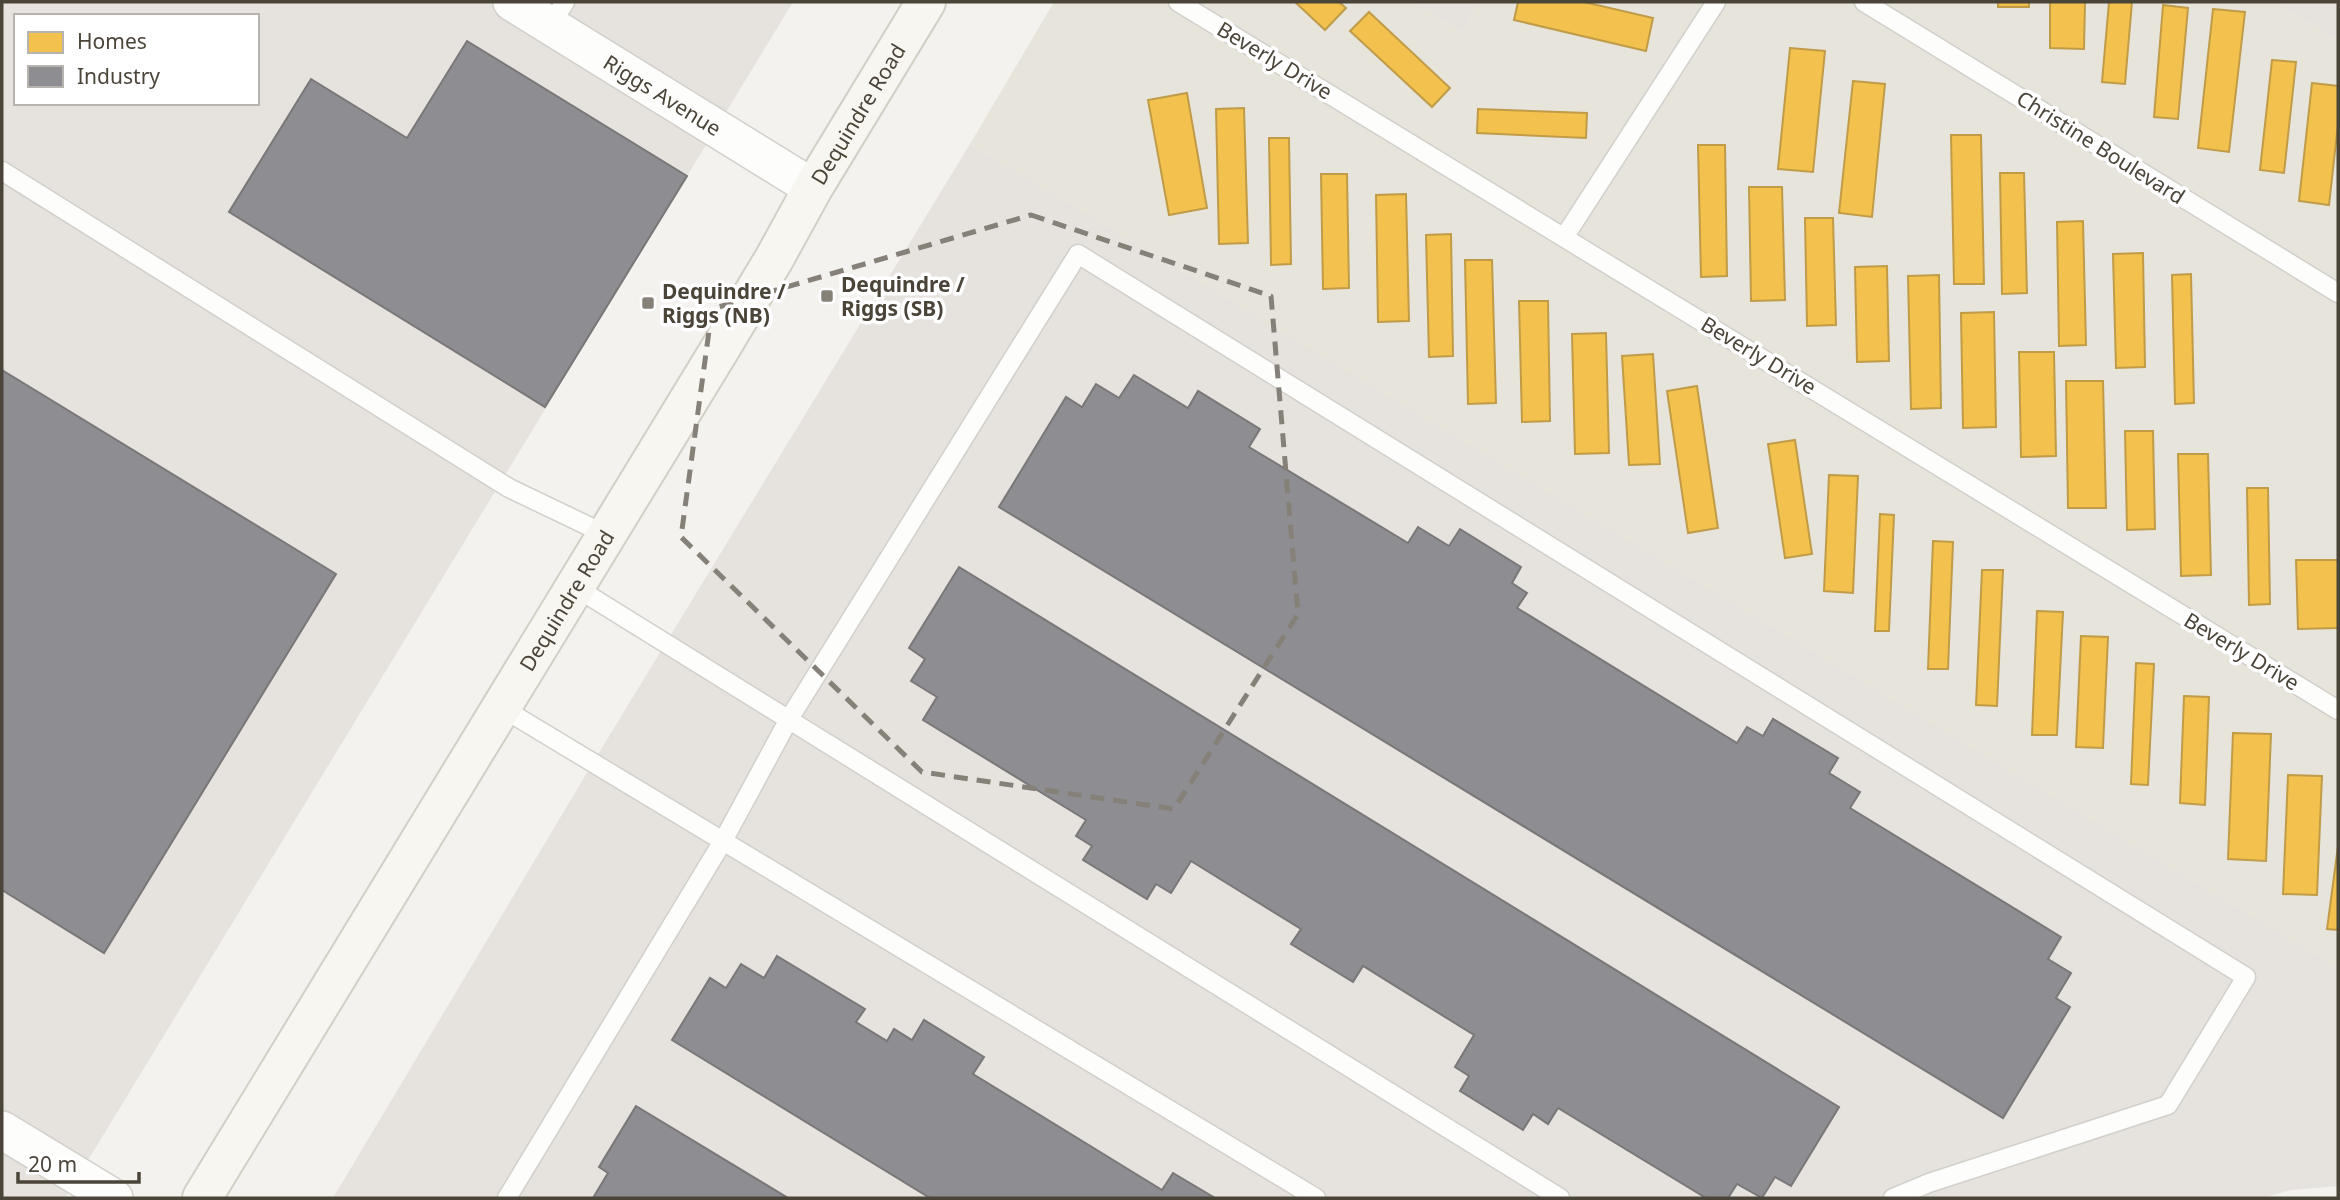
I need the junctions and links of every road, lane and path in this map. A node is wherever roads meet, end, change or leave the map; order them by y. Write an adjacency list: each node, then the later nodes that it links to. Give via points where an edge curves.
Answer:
1 (512, 2): 6 (street, Riggs Avenue)
2 (926, 2): 8 (main road, Dequindre Road)
3 (1178, 2): 9 (lane, Beverly Drive)
4 (1716, 2): 9 (lane)
5 (1864, 2): 10 (lane, Christine Boulevard)
6 (558, 14): 8 (street, Riggs Avenue)
7 (2, 171): 11 (lane, via 509,488)
8 (813, 188): 11 (main road, Dequindre Road)
9 (1566, 236): 14 (lane, Beverly Drive)
10 (2338, 293)
11 (607, 535): 12 (main road, Dequindre Road)
12 (575, 587): 13 (main road, Dequindre Road); 15 (lane)
13 (502, 708): 16 (lane); 20 (main road, Dequindre Road)
14 (2338, 710)
15 (789, 719): 16 (lane); 18 (lane, via 1078,254 2246,977 2168,1105); 23 (lane)
16 (723, 841): 21 (lane); 22 (lane)
17 (2, 1130): 19 (street)
18 (1932, 1191): 24 (lane)
19 (114, 1198)
20 (202, 1198)
21 (507, 1198)
22 (1316, 1198)
23 (1560, 1198)
24 (1893, 1198)

